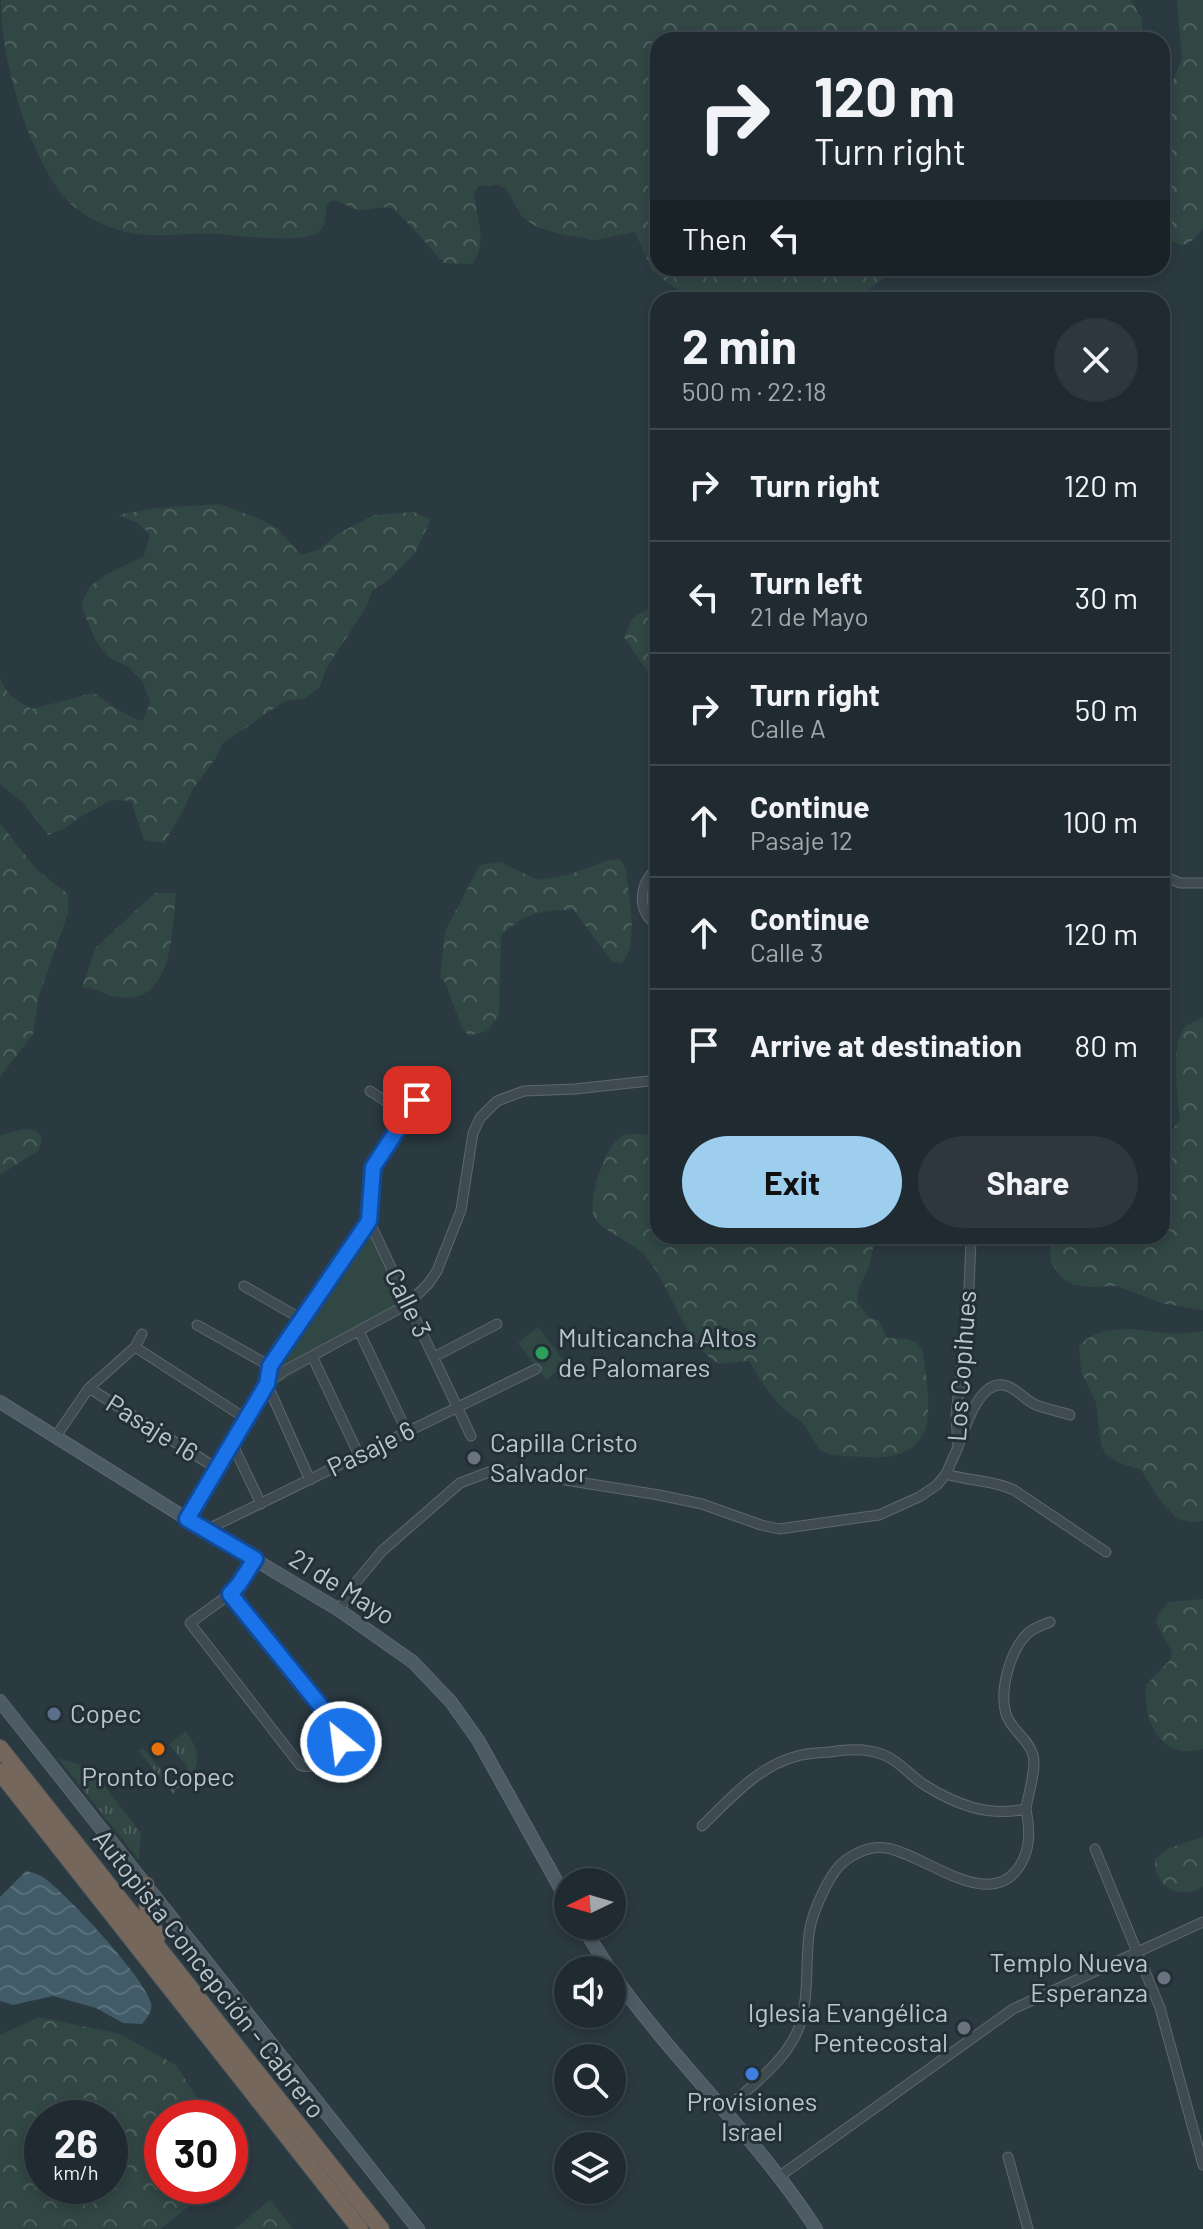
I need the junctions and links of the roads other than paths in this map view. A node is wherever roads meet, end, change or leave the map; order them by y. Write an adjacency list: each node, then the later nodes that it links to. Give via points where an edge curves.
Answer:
1 (650, 876): 4 (street, via 642,896)
2 (1170, 879): 3 (street)
3 (1203, 883)
4 (650, 918)
5 (650, 1081): 12 (street, via 524,1091 490,1106 473,1133 465,1196 437,1271)
6 (427, 1085): 8 (street, Calle 3)
7 (370, 1091): 8 (street)
8 (407, 1115): 9 (street, Calle 3, via 373,1167)
9 (369, 1221): 12 (street, Calle 3); 13 (street)
10 (971, 1244): 33 (street, Los Copihues, via 956,1415)
11 (244, 1286): 13 (street)
12 (408, 1304): 16 (street); 20 (street, Calle 3)
13 (303, 1320): 21 (street)
14 (497, 1324): 20 (street)
15 (197, 1325): 21 (street)
16 (359, 1331): 19 (street); 29 (street)
17 (142, 1334): 18 (street)
18 (135, 1347): 24 (street); 28 (street)
19 (312, 1356): 23 (street); 34 (street)
20 (434, 1357): 26 (street, Calle 3)
21 (270, 1366): 23 (street)
22 (536, 1369): 26 (street, Pasaje 6)
23 (267, 1384): 28 (street); 37 (street)
24 (89, 1388): 30 (street); 35 (street, Pasaje 16)
25 (0, 1402): 30 (street, 21 de Mayo)
26 (458, 1407): 29 (street, Pasaje 6); 31 (street, Calle 3)
27 (1070, 1415): 33 (street, via 1033,1404 1000,1385 976,1403)
28 (245, 1418): 32 (street)
29 (407, 1432): 34 (street, Pasaje 6)
30 (56, 1436): 39 (street, 21 de Mayo)
31 (471, 1436)
32 (231, 1441): 35 (street); 38 (street)
33 (958, 1447): 36 (street, Los Copihues)
34 (359, 1455): 37 (street, Pasaje 6)
35 (216, 1468): 39 (street)
36 (946, 1474): 41 (street, via 1002,1484); 44 (street, Los Copihues, via 919,1497 879,1515 779,1529 659,1495 516,1472 482,1473 453,1489 382,1551)
37 (310, 1480): 38 (street, Pasaje 6)
38 (261, 1504): 40 (street, Pasaje 6)
39 (187, 1519): 40 (street, 21 de Mayo)
40 (206, 1530): 42 (street, 21 de Mayo)
41 (1106, 1552)
42 (255, 1559): 43 (street); 44 (street, 21 de Mayo)
43 (230, 1594): 43 (street, via 190,1623 300,1765 313,1766 340,1745 341,1732)
44 (339, 1610): 52 (street, 21 de Mayo, via 413,1662 451,1702 484,1750)
45 (1050, 1622): 49 (street, via 1027,1634 1019,1646 1003,1695 1006,1715 1034,1755)
46 (0, 1701): 53 (street)
47 (0, 1748): 56 (highway, Autopista Concepción - Cabrero)
48 (0, 1772): 62 (highway, Autopista Concepción - Cabrero)
49 (1026, 1809): 50 (street, via 986,1812 923,1784 882,1754 857,1749 779,1763 754,1777); 58 (street, via 1026,1857 1005,1881 969,1882 886,1848 859,1852 839,1865 812,1923 807,1994 798,2029 781,2057)
50 (702, 1826)
51 (1095, 1849): 55 (street)
52 (554, 1877)
53 (146, 1885): 56 (highway, via 148,1914); 64 (street)
54 (1203, 1922): 55 (street)
55 (1137, 1951): 60 (street, via 1160,2008); 61 (street, via 1013,2009)
56 (165, 1957): 63 (highway, Autopista Concepción - Cabrero)
57 (626, 1992): 58 (street)
58 (725, 2110): 61 (street)
59 (1008, 2157): 66 (street)
60 (1203, 2165)
61 (780, 2176): 65 (street)
62 (360, 2229)
63 (381, 2229)
64 (418, 2229)
65 (816, 2229)
66 (1028, 2229)

